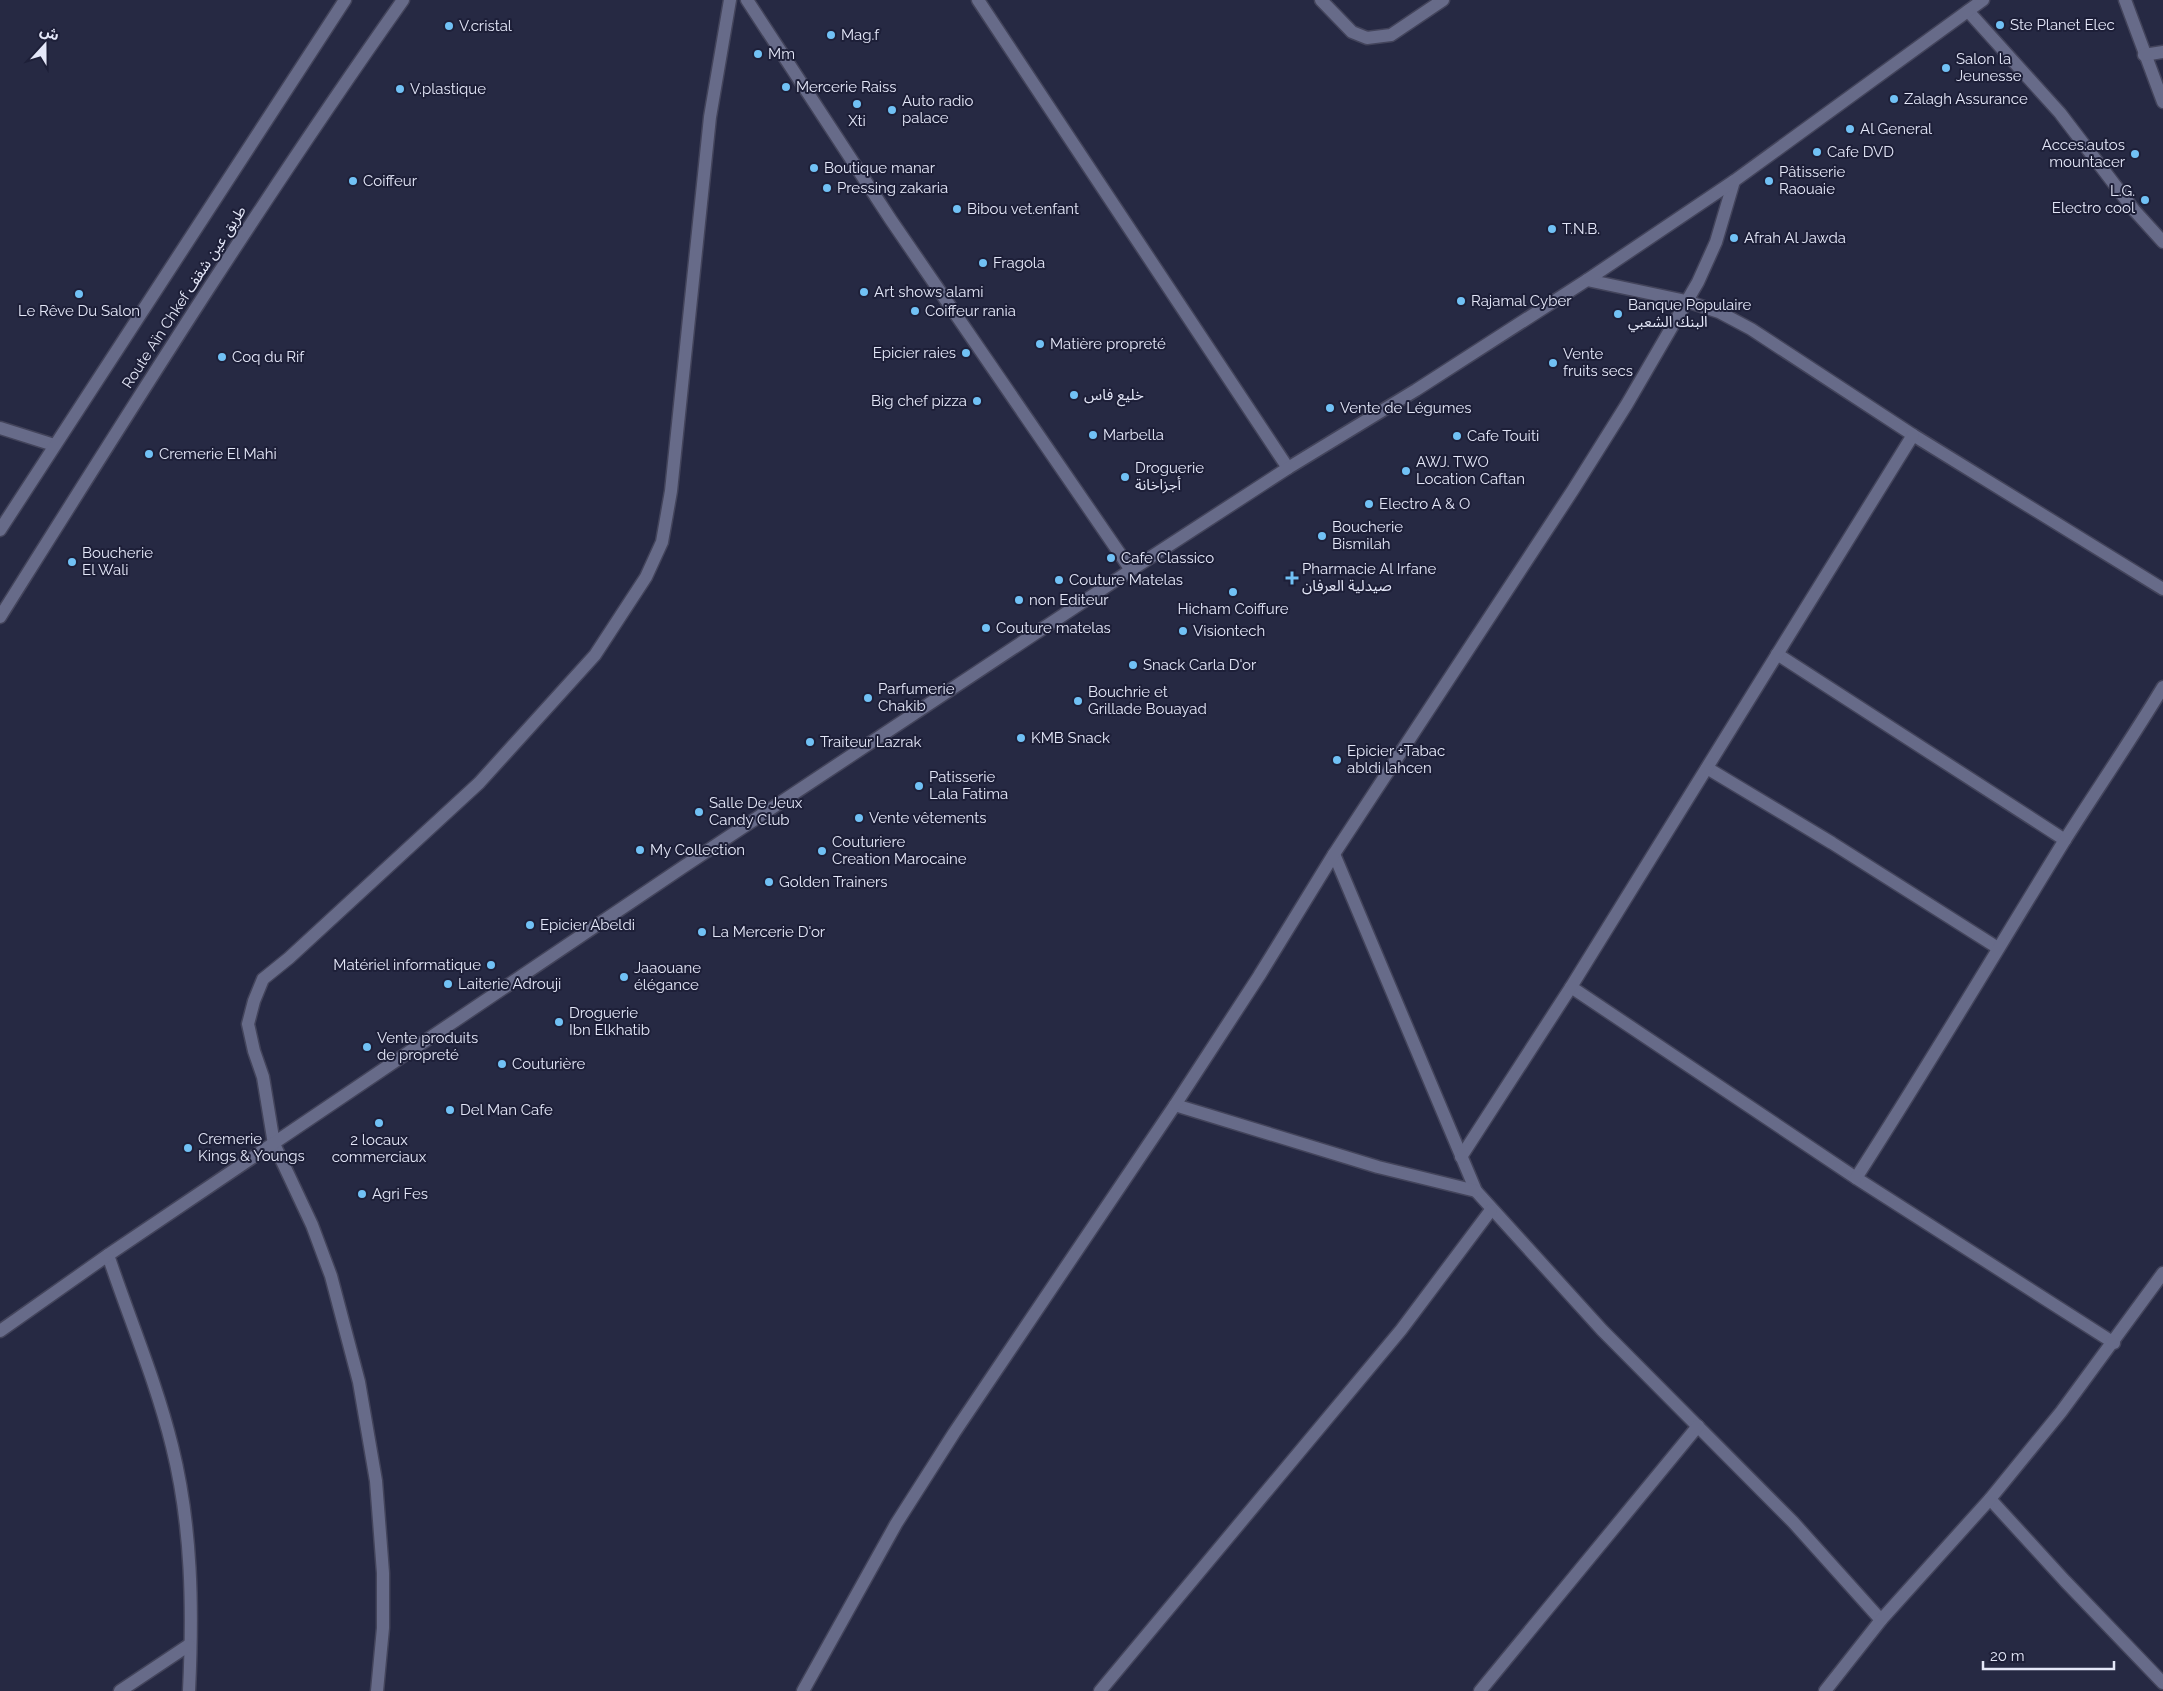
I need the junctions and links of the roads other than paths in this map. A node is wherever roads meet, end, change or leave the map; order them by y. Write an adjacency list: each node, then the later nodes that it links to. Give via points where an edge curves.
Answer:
1 (345, 0): 20 (street, Route Aïn Chkef طريق عين شقف)
2 (402, 0): 25 (street, Route Aïn Chkef طريق عين شقف, via 225,263)
3 (730, 0): 34 (street, via 710,117 672,491 662,542 630,605 595,655 479,784 263,979 248,1024 263,1077)
4 (747, 0): 23 (street, via 891,220)
5 (978, 0): 21 (street)
6 (1321, 0): 7 (street, via 1352,32 1367,38 1392,35)
7 (1443, 0)
8 (1983, 0): 10 (street)
9 (2125, 0): 12 (street)
10 (1968, 11): 14 (street); 15 (street, via 2060,113 2134,210)
11 (2163, 52): 12 (street)
12 (2144, 55): 13 (street)
13 (2163, 102)
14 (1734, 182): 16 (street); 17 (street, via 1716,242)
15 (2163, 242)
16 (1587, 280): 17 (street); 21 (street)
17 (1686, 300): 19 (street, via 1751,328); 30 (street, via 1573,490)
18 (0, 428): 20 (street)
19 (1912, 435): 24 (street); 26 (street)
20 (54, 445): 22 (street, Route Aïn Chkef طريق عين شقف)
21 (1288, 468): 23 (street)
22 (0, 530)
23 (1131, 570): 34 (street, via 683,867)
24 (2163, 589)
25 (0, 616)
26 (1777, 654): 28 (street); 29 (street)
27 (2163, 687): 29 (street)
28 (1707, 768): 31 (street); 32 (street)
29 (2065, 840): 31 (street)
30 (1334, 854): 33 (street); 35 (street)
31 (1998, 948): 36 (street)
32 (1571, 987): 35 (street); 36 (street)
33 (1175, 1105): 37 (street, via 1378,1167); 51 (street, via 906,1508)
34 (274, 1144): 39 (street); 50 (street, via 312,1225 331,1276 368,1428 376,1481 383,1573 383,1628)
35 (1461, 1157): 37 (street)
36 (1856, 1178): 42 (street)
37 (1476, 1191): 38 (street)
38 (1491, 1210): 43 (street, via 1602,1330); 52 (street, via 1401,1330)
39 (108, 1255): 41 (street); 46 (street, via 172,1446 190,1566)
40 (2163, 1273): 42 (street)
41 (0, 1331)
42 (2114, 1343): 44 (street)
43 (1698, 1426): 45 (street, via 1793,1522); 53 (street)
44 (1990, 1499): 45 (street); 47 (street)
45 (1881, 1620): 54 (street)
46 (189, 1644): 48 (street); 49 (street)
47 (2163, 1683)
48 (120, 1691)
49 (189, 1691)
50 (377, 1691)
51 (804, 1691)
52 (1100, 1691)
53 (1480, 1691)
54 (1825, 1691)

